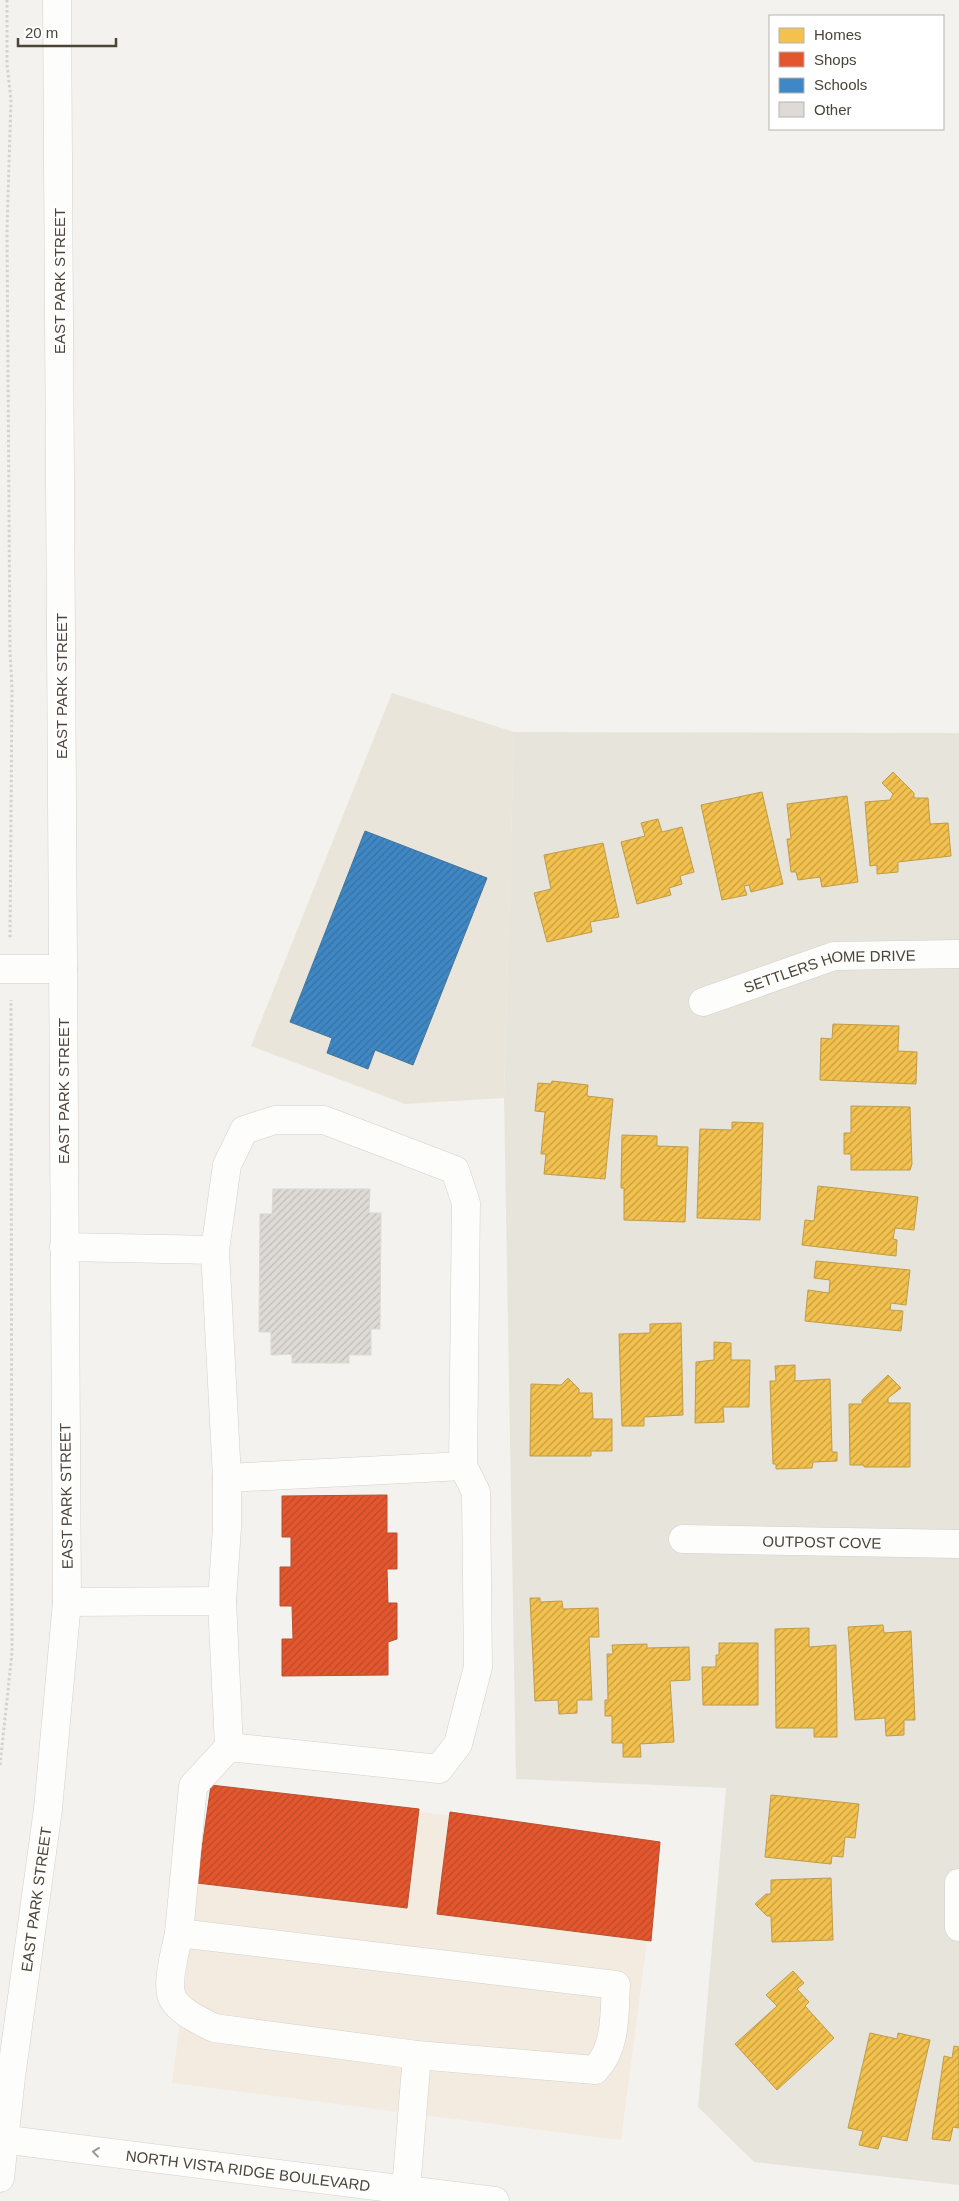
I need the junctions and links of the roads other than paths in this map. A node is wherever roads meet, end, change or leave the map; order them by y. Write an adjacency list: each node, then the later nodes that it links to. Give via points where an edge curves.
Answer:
1 (58, 0): 4 (street, EAST PARK STREET)
2 (959, 954): 5 (street, SETTLERS HOME DRIVE, via 834,956)
3 (5, 969): 4 (street)
4 (63, 969): 6 (street, EAST PARK STREET)
5 (703, 1002)
6 (64, 1247): 7 (street); 13 (street, EAST PARK STREET)
7 (215, 1250): 8 (street, via 227,1165 244,1130 264,1122 324,1120 455,1170 466,1202); 9 (street)
8 (463, 1466): 9 (street); 14 (street, via 476,1492 478,1667 458,1744 439,1769)
9 (227, 1478): 12 (street)
10 (684, 1539): 11 (street, OUTPOST COVE)
11 (959, 1544)
12 (222, 1601): 13 (street); 14 (street)
13 (67, 1602): 19 (street, EAST PARK STREET, via 48,1809)
14 (228, 1747): 17 (street, via 193,1786)
15 (959, 1882): 16 (street)
16 (959, 1927)
17 (179, 1934): 18 (street, via 170,1984 173,1999 190,2015 214,2028); 18 (street, via 616,1986 612,2043 604,2061 595,2070)
18 (417, 2055): 21 (street)
19 (3, 2140): 20 (street, EAST PARK STREET); 21 (street, NORTH VISTA RIDGE BOULEVARD, one-way to 19)
20 (0, 2178)
21 (406, 2190): 22 (street, NORTH VISTA RIDGE BOULEVARD)
22 (495, 2201)

